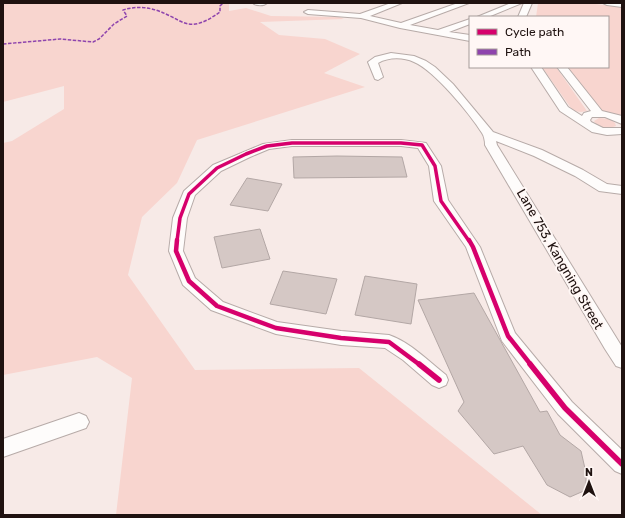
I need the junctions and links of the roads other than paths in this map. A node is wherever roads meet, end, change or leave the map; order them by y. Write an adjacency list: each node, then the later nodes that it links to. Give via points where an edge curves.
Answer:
1 (257, 3): 2 (street)
2 (263, 3)
3 (398, 3): 12 (street)
4 (465, 3): 16 (street)
5 (518, 3): 13 (street)
6 (528, 3): 14 (street)
7 (533, 3): 11 (street)
8 (607, 3): 10 (street)
9 (328, 5): 12 (street, via 308,12)
10 (622, 5)
11 (532, 13)
12 (362, 16): 16 (street)
13 (484, 16)
14 (522, 16)
15 (469, 21): 17 (street)
16 (400, 26): 17 (street)
17 (439, 33): 18 (street)
18 (469, 38)
19 (537, 68): 23 (street, via 564,109)
20 (563, 68): 22 (street)
21 (378, 77): 25 (street, via 373,62 380,57 409,57 423,63 438,76)
22 (598, 113): 23 (street, via 585,117); 24 (street, via 611,115)
23 (586, 123): 24 (street, via 602,131)
24 (621, 129)
25 (489, 134): 26 (street); 27 (street, Lane 753, Kangning Street, via 490,142)
26 (538, 153): 27 (street, via 518,152); 28 (street, via 604,188)
27 (499, 156): 29 (street, Lane 753, Kangning Street)
28 (622, 190)
29 (622, 361)
30 (439, 380): 33 (street, via 389,342 276,328 217,306 189,281 176,251 180,218 189,194 216,168 267,146 292,143 422,145 435,166 441,202 473,247 508,336 565,408)
31 (79, 422): 32 (street)
32 (3, 448)
33 (622, 464)

